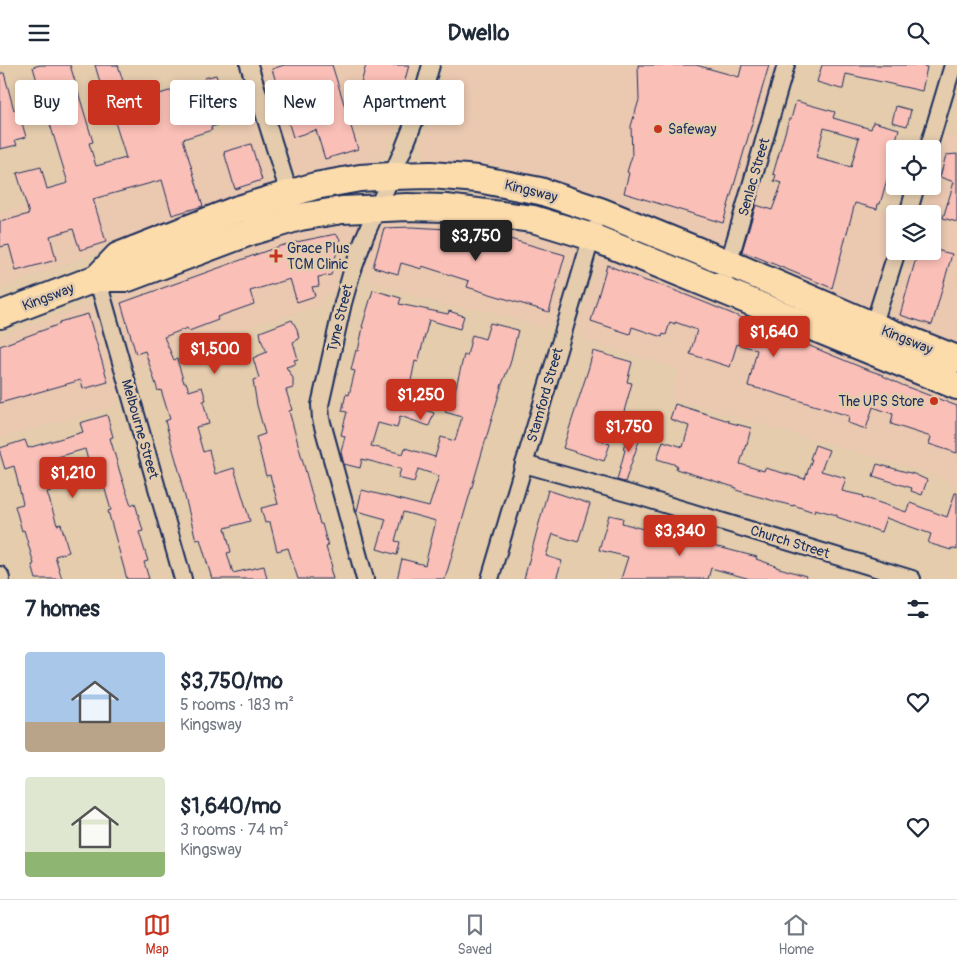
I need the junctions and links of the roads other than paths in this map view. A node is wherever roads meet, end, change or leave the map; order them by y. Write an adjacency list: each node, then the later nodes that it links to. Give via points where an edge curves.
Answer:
1 (249, 65): 7 (street)
2 (430, 65): 6 (street, Tyne Street, via 418,112)
3 (786, 65): 12 (street, Senlac Street)
4 (953, 65): 5 (street)
5 (931, 140)
6 (391, 176): 7 (main road, Kingsway, via 360,178); 8 (street, Tyne Street); 9 (main road, Kingsway, via 478,179 540,191)
7 (289, 193): 13 (main road, Kingsway, via 238,209 118,256)
8 (377, 208): 10 (main road, Kingsway, via 446,207 533,219); 13 (main road, Kingsway, via 300,217 232,238 128,278); 23 (street, Tyne Street, via 343,303 320,412)
9 (600, 211): 10 (street, Stamford Street); 12 (main road, Kingsway)
10 (592, 237): 14 (main road, Kingsway); 19 (street, Stamford Street)
11 (894, 260): 16 (street)
12 (728, 263): 14 (street, Senlac Street); 16 (main road, Kingsway)
13 (97, 278): 15 (main road, Kingsway); 22 (street, Melbourne Street)
14 (721, 289): 16 (main road, Kingsway)
15 (0, 315)
16 (869, 337): 17 (main road, Kingsway); 18 (main road, Kingsway)
17 (957, 359)
18 (957, 385)
19 (524, 464): 24 (street, Stamford Street); 25 (street, Church Street)
20 (0, 575): 21 (street)
21 (1, 579)
22 (184, 579)
23 (365, 579)
24 (490, 579)
25 (912, 579)

